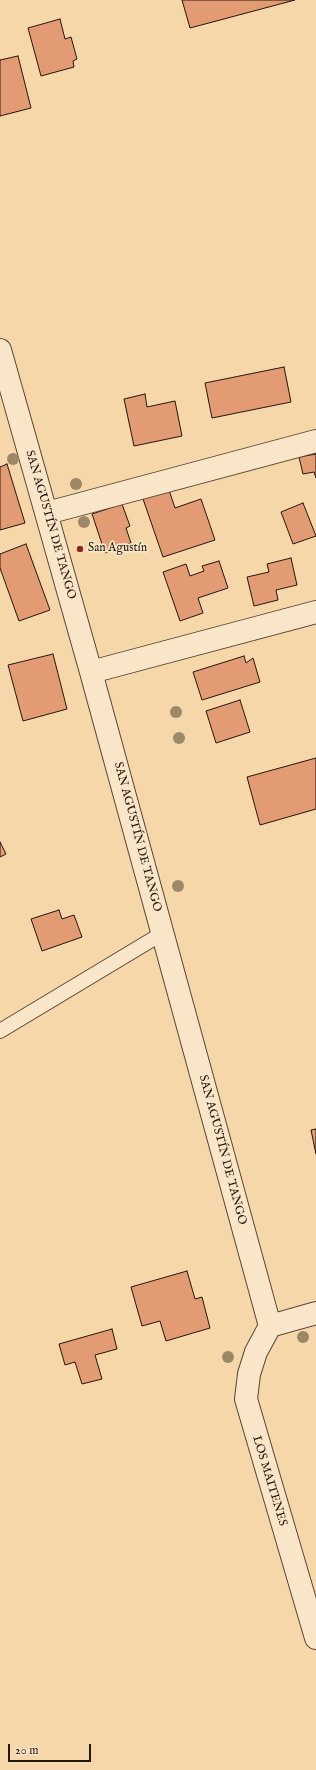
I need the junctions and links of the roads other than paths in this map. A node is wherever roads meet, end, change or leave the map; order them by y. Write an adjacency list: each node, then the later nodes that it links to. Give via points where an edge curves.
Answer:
1 (0, 350): 3 (street, SAN AGUSTÍN DE TANGO)
2 (316, 441): 3 (street)
3 (47, 513): 5 (street, SAN AGUSTÍN DE TANGO)
4 (316, 612): 5 (street)
5 (91, 672): 6 (street, SAN AGUSTÍN DE TANGO)
6 (163, 933): 7 (lane); 9 (street, SAN AGUSTÍN DE TANGO)
7 (0, 1031)
8 (316, 1313): 9 (street)
9 (270, 1326): 10 (street, LOS MAITENES, via 256,1352 249,1374 246,1399)
10 (316, 1638)

